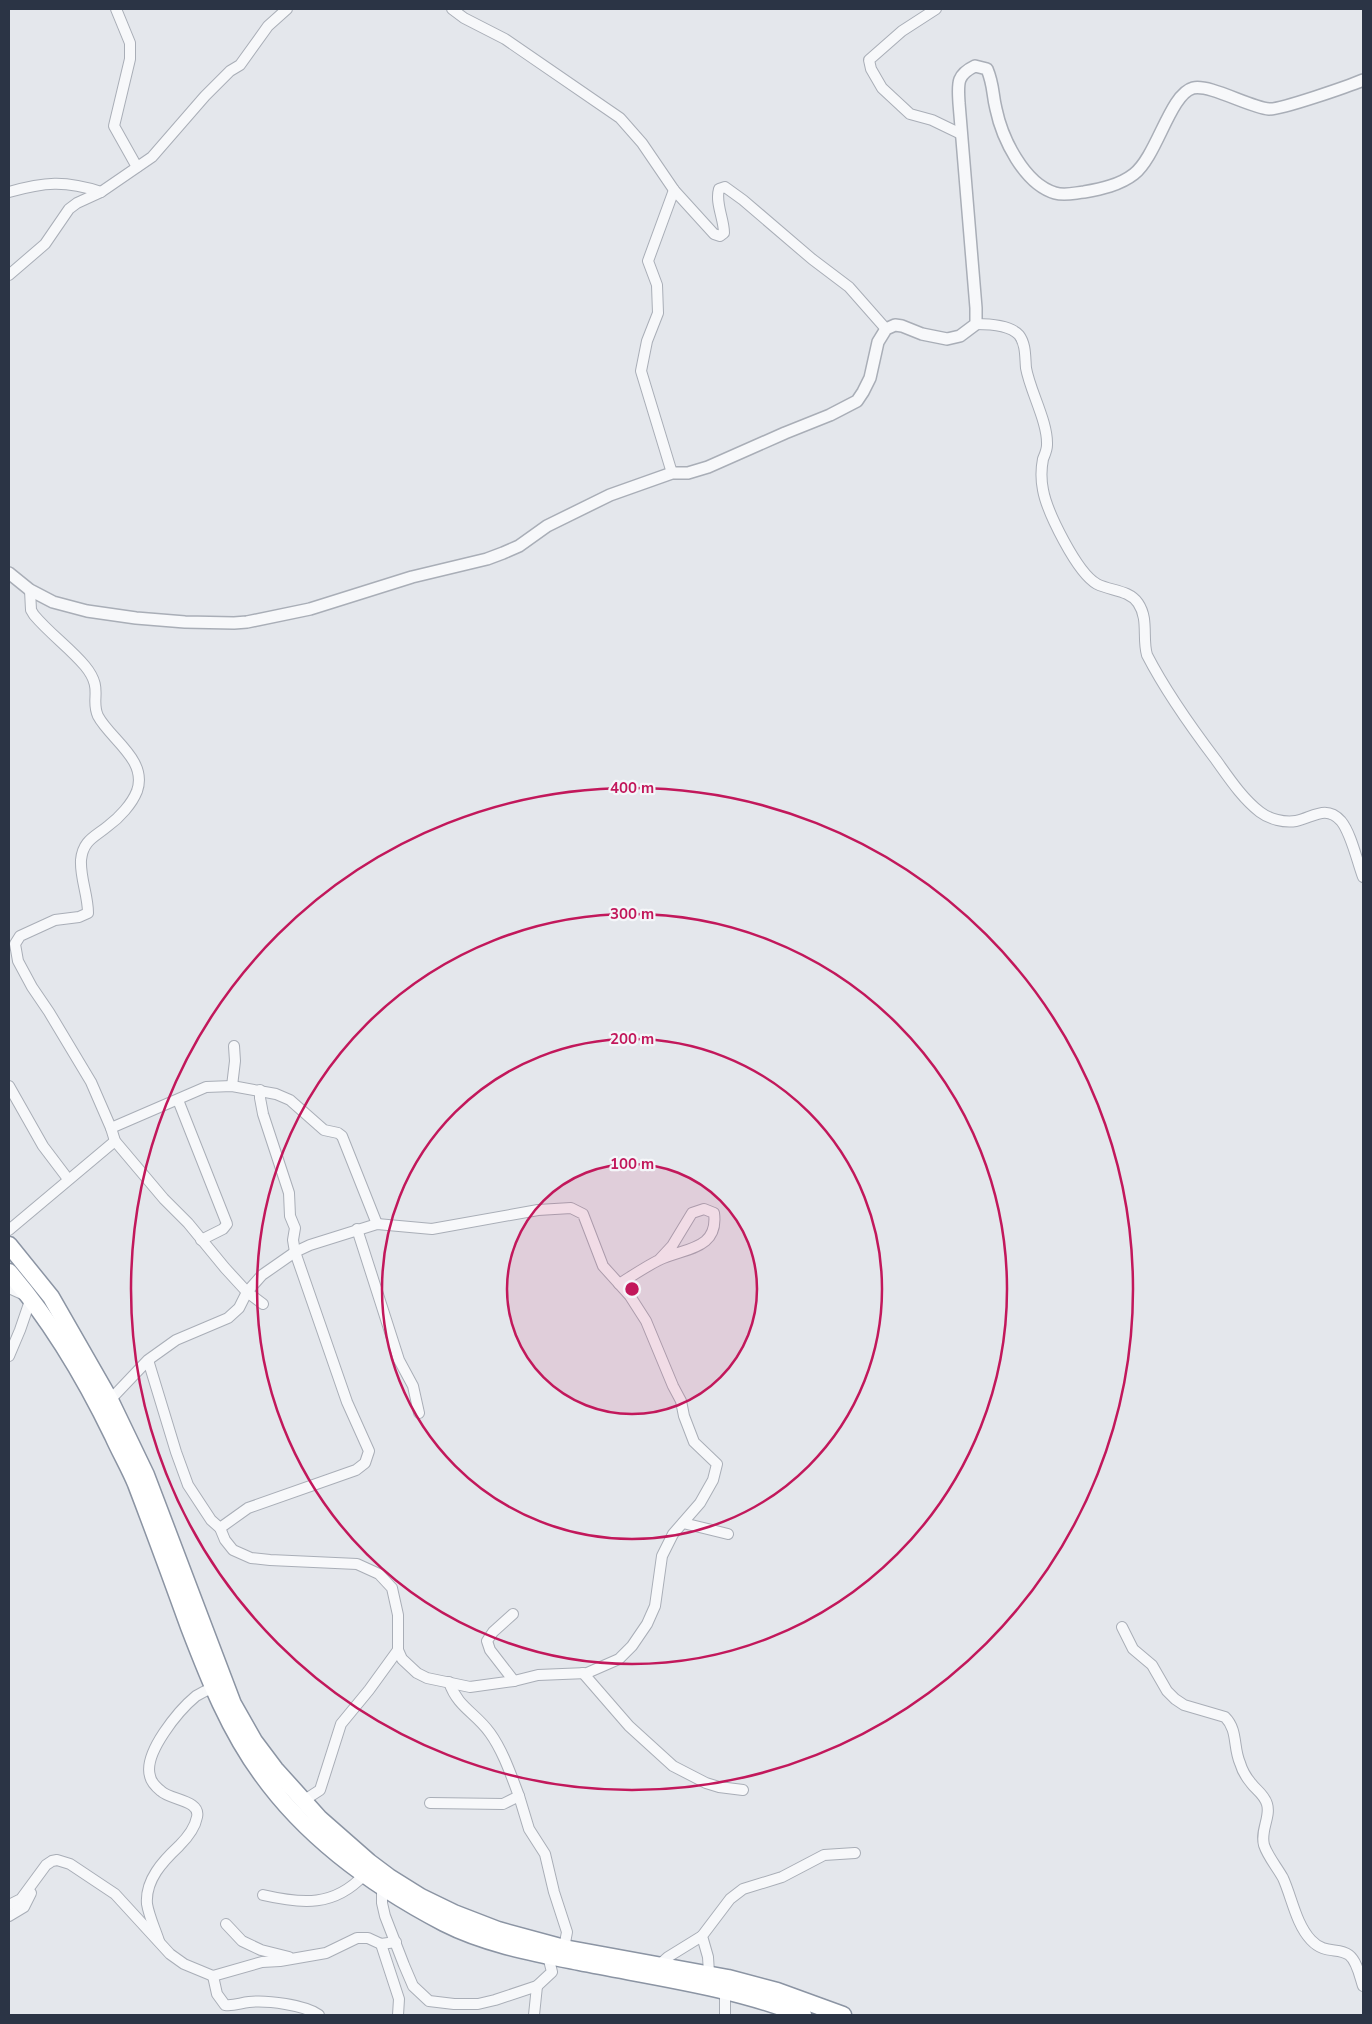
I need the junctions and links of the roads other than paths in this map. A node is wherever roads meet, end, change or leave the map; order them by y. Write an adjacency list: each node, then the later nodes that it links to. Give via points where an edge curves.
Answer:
1 (116, 9): 7 (street, via 130,43 130,59 114,126)
2 (287, 9): 7 (street, via 268,26 240,65 205,96 152,157)
3 (452, 9): 8 (street, via 504,39 620,118 642,143)
4 (936, 9): 6 (street, via 902,31 869,60 870,69 882,88 910,114)
5 (1363, 80): 6 (street, via 1272,110 1251,106 1204,88 1192,88 1173,108 1153,152 1134,174 1117,184 1066,195 1054,193 1035,182 1018,162 1003,132 987,69 975,66 964,71 958,83)
6 (961, 134): 12 (street)
7 (137, 166): 10 (street)
8 (674, 190): 13 (street, via 709,231 720,236 724,233 724,224 717,196 719,189 731,190 812,260 849,287); 14 (street, via 648,261 657,285 658,313 647,341 641,371)
9 (9, 192): 10 (street, via 53,182 84,186)
10 (100, 192): 11 (street, via 69,209 45,244)
11 (9, 275)
12 (976, 324): 13 (street, via 960,336 947,339 902,326); 17 (street, via 1003,327 1021,337 1031,388 1047,435 1041,472 1042,489 1061,536 1089,578 1137,602 1143,615 1148,655 1208,750 1237,789 1261,813 1284,821 1295,821 1317,812 1336,816 1346,829)
13 (886, 329): 14 (street, via 878,342 870,378 858,401 708,467 688,473)
14 (672, 473): 16 (street, via 602,499 547,526 519,546 487,559 412,577 310,609 247,622 211,624 109,614 69,607)
15 (9, 573): 16 (street)
16 (30, 590): 23 (street, via 34,616 91,674 96,684 98,716 127,750 138,779 138,790 127,806 108,827 87,841 83,850 81,871 88,913 55,920 20,936 15,944 18,961 84,1070)
17 (1363, 877)
18 (234, 1046): 20 (street)
19 (9, 1086): 25 (street, via 43,1146)
20 (232, 1086): 21 (street); 22 (street, via 206,1087)
21 (260, 1090): 26 (street, via 290,1100 324,1130 342,1136); 31 (street, via 265,1119 289,1193)
22 (178, 1100): 23 (street); 29 (street, via 227,1224)
23 (111, 1128): 24 (street)
24 (115, 1142): 25 (street); 29 (street)
25 (68, 1179): 28 (street)
26 (376, 1224): 27 (street); 34 (street, via 439,1228 538,1210 574,1208 582,1214 602,1266)
27 (357, 1229): 31 (street); 42 (street, via 399,1360 413,1386)
28 (9, 1230)
29 (201, 1240): 36 (street)
30 (9, 1245): 41 (highway, via 50,1297)
31 (295, 1252): 36 (street, via 262,1275); 44 (street, via 347,1402 369,1451 368,1457 366,1463 356,1470 248,1508)
32 (659, 1260): 32 (street, via 696,1248 711,1237 716,1226 714,1213 704,1209 692,1213 672,1246); 34 (street)
33 (9, 1272): 37 (highway)
34 (619, 1284): 43 (street, via 646,1321 681,1401 694,1442 717,1464 713,1480 700,1503)
35 (9, 1288): 37 (street)
36 (246, 1292): 38 (street); 40 (street, via 239,1308 228,1318 176,1340)
37 (31, 1298): 39 (street); 52 (highway, via 57,1332 95,1399 134,1480)
38 (263, 1304)
39 (9, 1356)
40 (148, 1360): 41 (street); 44 (street, via 188,1485)
41 (110, 1400): 55 (highway, via 146,1475 233,1704 254,1741)
42 (419, 1413)
43 (683, 1523): 45 (street); 49 (street, via 662,1556 655,1606 647,1624 619,1659)
44 (220, 1528): 48 (street, via 233,1550 251,1558 342,1562 357,1564 379,1574 392,1588 398,1615)
45 (728, 1534)
46 (513, 1614): 50 (street, via 492,1632 487,1641 490,1650)
47 (1122, 1627): 76 (street, via 1133,1649 1152,1665 1175,1699 1184,1705 1225,1717 1229,1722 1244,1773 1267,1804 1264,1845 1283,1878 1304,1930 1318,1947 1349,1955)
48 (398, 1650): 51 (street, via 402,1659 417,1673); 55 (street, via 340,1724 320,1790)
49 (583, 1673): 50 (street, via 538,1675); 53 (street, via 629,1726 673,1766 706,1783)
50 (514, 1681): 51 (street, via 470,1687)
51 (449, 1682): 54 (street, via 460,1704 491,1733)
52 (213, 1688): 58 (highway, via 234,1732 263,1777 310,1829); 67 (street, via 186,1706 152,1752 149,1764 150,1776 163,1794 192,1804 198,1816 186,1838 160,1865 148,1892 148,1904)
53 (743, 1790)
54 (519, 1796): 56 (street, via 503,1804); 69 (street, via 529,1829 545,1854 567,1932)
55 (303, 1801): 69 (highway, via 369,1862 420,1896 498,1930)
56 (430, 1803)
57 (855, 1853): 65 (street, via 824,1855 782,1877 743,1889 730,1899)
58 (364, 1875): 60 (highway); 61 (street, via 354,1886 322,1901 293,1902)
59 (32, 1887): 62 (street, via 21,1899); 63 (street, via 24,1907); 67 (street, via 52,1861 70,1864 115,1894)
60 (382, 1888): 66 (street, via 385,1916); 70 (highway, via 446,1924 494,1942)
61 (262, 1895)
62 (9, 1905)
63 (9, 1916)
64 (226, 1924): 71 (street, via 242,1942)
65 (702, 1936): 72 (street); 73 (street)
66 (396, 1942): 68 (street); 75 (street, via 413,1986 429,2001 478,2004)
67 (160, 1944): 74 (street, via 184,1964)
68 (381, 1944): 71 (street, via 368,1938 357,1938 326,1953); 79 (street, via 399,1999)
69 (564, 1948): 72 (highway)
70 (548, 1956): 75 (street, via 552,1972); 77 (highway)
71 (296, 1959): 74 (street, via 262,1962)
72 (659, 1965): 73 (highway)
73 (709, 1973): 83 (highway, via 777,1991)
74 (213, 1976): 78 (street, via 216,1994 225,2004 235,2006 261,2002 311,2010)
75 (537, 1986): 80 (street)
76 (1363, 1986)
77 (725, 1990): 81 (street); 82 (highway)
78 (319, 2015)
79 (398, 2015)
80 (534, 2015)
81 (725, 2015)
82 (803, 2015)
83 (844, 2015)

